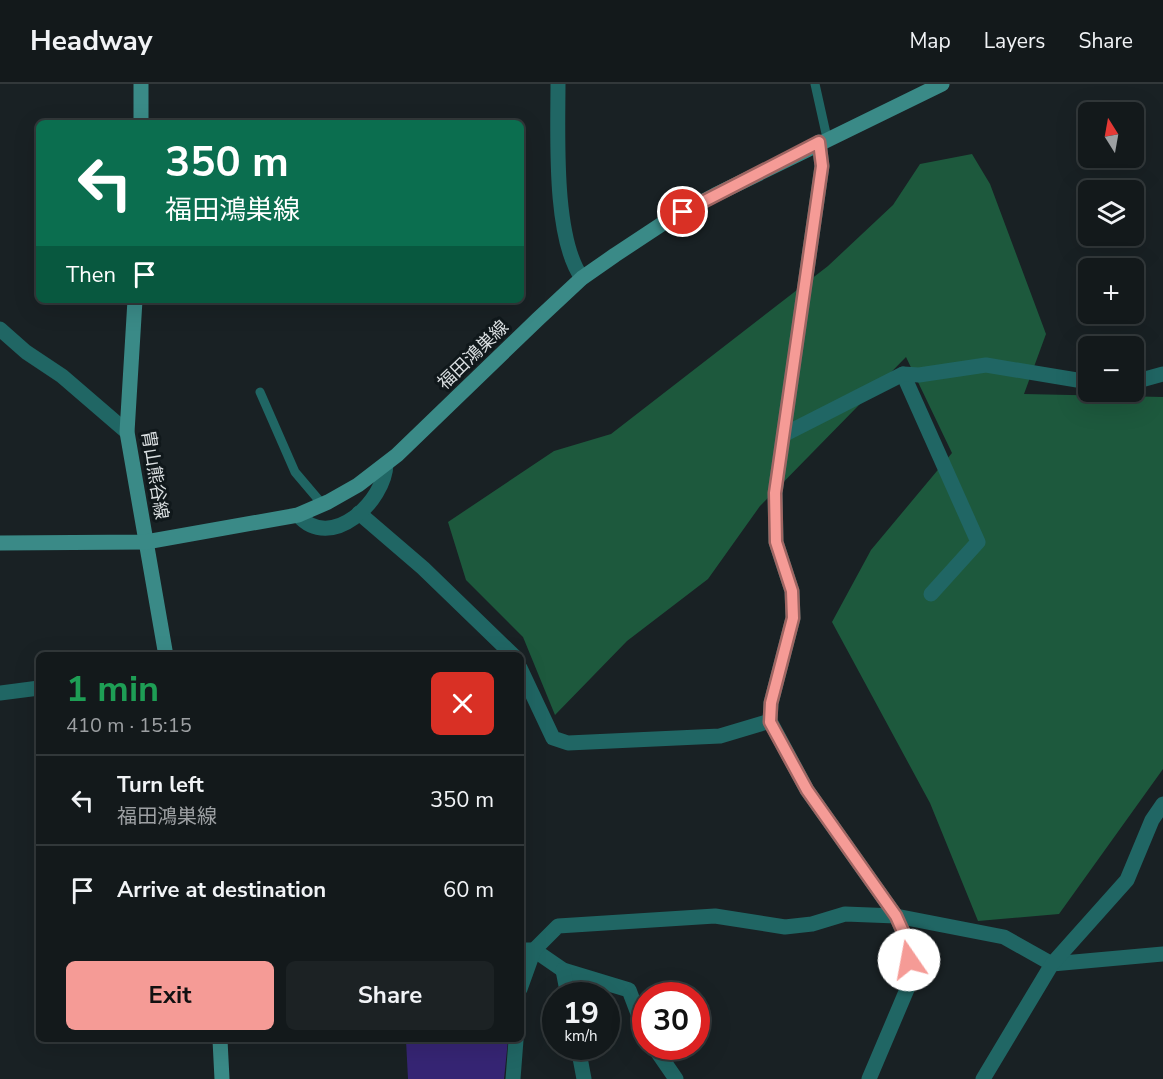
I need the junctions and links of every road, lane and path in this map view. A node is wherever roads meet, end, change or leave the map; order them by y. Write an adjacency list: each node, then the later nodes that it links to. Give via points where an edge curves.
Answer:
1 (141, 84): 5 (main road)
2 (558, 84): 7 (street, via 558,182 571,258)
3 (815, 84): 6 (lane)
4 (942, 84): 6 (main road, 福田鴻巣線)
5 (141, 120)
6 (823, 140): 7 (main road, 福田鴻巣線, via 668,220); 16 (street)
7 (582, 278): 17 (main road, 福田鴻巣線)
8 (135, 303): 15 (main road, 胄山熊谷線)
9 (0, 329): 15 (street)
10 (903, 374): 13 (street, via 986,365); 16 (street); 23 (street, via 978,542)
11 (1163, 374): 12 (street)
12 (1144, 379)
13 (1078, 380)
14 (260, 392): 18 (lane, via 295,472)
15 (127, 432): 21 (main road, 胄山熊谷線)
16 (785, 434): 29 (street, via 775,493 776,542 792,591 793,618 771,703)
17 (386, 464): 18 (main road, 福田鴻巣線); 19 (street, via 384,484)
18 (323, 505): 20 (main road, 福田鴻巣線)
19 (359, 513): 20 (street, via 343,526 321,530 307,526); 25 (street)
20 (298, 515): 21 (main road, 福田鴻巣線)
21 (146, 542): 22 (main road, 福田鴻巣線); 24 (main road, 胄山熊谷線)
22 (0, 543)
23 (931, 594)
24 (165, 652)
25 (510, 652)
26 (524, 676): 29 (street, via 553,738 568,743 720,736)
27 (36, 688): 28 (street)
28 (0, 693)
29 (770, 722): 31 (street, via 807,790)
30 (1163, 804): 34 (street, via 1152,820 1127,880)
31 (896, 916): 32 (street, via 845,914 784,927 716,916 558,926); 34 (street, via 1004,937); 47 (street, via 909,945 908,987)
32 (527, 950): 35 (street); 36 (street)
33 (1163, 954): 34 (street)
34 (1052, 964): 48 (street)
35 (524, 967)
36 (563, 970): 37 (street); 38 (street, via 629,990)
37 (565, 982)
38 (632, 998)
39 (220, 1042): 43 (main road)
40 (516, 1042): 44 (street)
41 (580, 1060): 45 (street)
42 (663, 1060): 46 (street)
43 (222, 1079)
44 (513, 1079)
45 (584, 1079)
46 (676, 1079)
47 (869, 1079)
48 (983, 1079)

